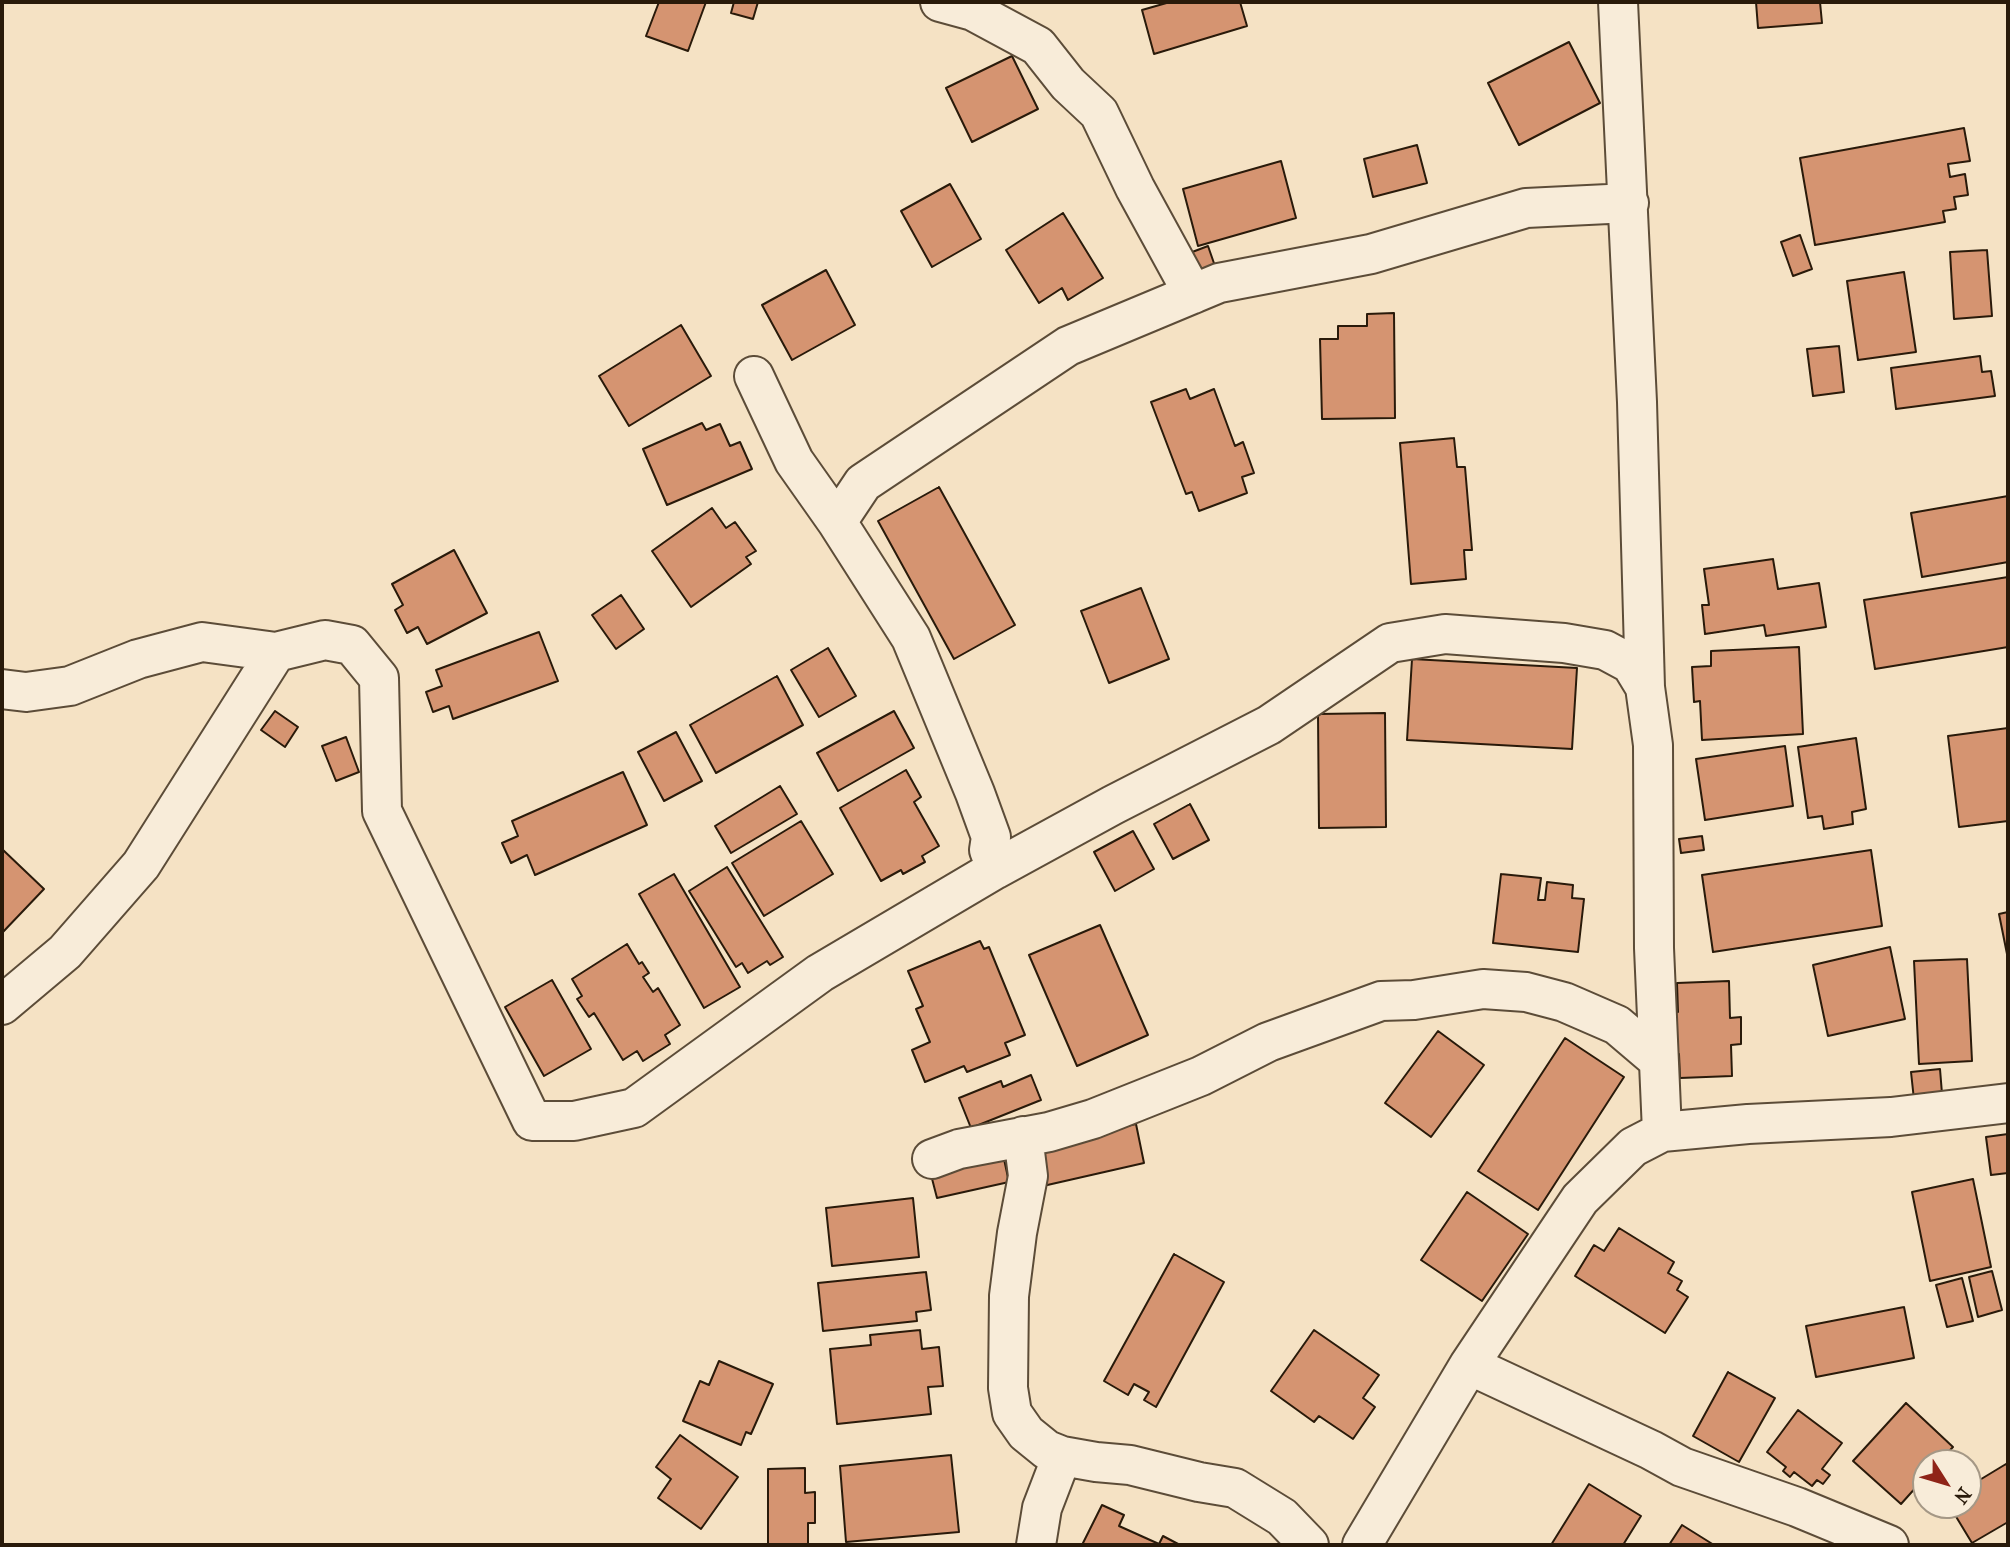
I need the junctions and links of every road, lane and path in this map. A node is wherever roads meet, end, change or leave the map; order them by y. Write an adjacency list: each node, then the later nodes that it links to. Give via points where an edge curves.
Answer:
1 (940, 2): 4 (street, via 973,11 1038,47 1099,113)
2 (1618, 2): 3 (street)
3 (1629, 203): 4 (street, via 1527,208 1371,254 1219,283); 8 (street)
4 (1193, 294): 6 (street, via 1068,346 863,482)
5 (754, 376): 6 (street, via 794,461)
6 (837, 522): 10 (street, via 911,638 975,793 991,837 989,850)
7 (276, 652): 9 (street, via 202,642 138,659 70,685 26,692); 10 (street, via 325,640 352,645 379,678 382,811 532,1121 573,1121 635,1108 820,973); 11 (street, via 141,865 65,952)
8 (1645, 687): 10 (street, via 1631,664 1605,650 1445,634 1390,643 1269,725); 12 (street, via 1653,745)
9 (2, 689)
10 (996, 869)
11 (2, 1004)
12 (1657, 1059): 14 (street); 15 (street, via 1617,1025 1564,1002 1526,992 1483,989 1381,1001 1268,1042 1201,1076 1093,1119)
13 (2008, 1103): 14 (street, via 1891,1117)
14 (1662, 1132): 17 (street, via 1633,1147 1580,1199)
15 (1023, 1136): 16 (street); 18 (street, via 1028,1176 1009,1296 1008,1388 1012,1413 1026,1433 1047,1450)
16 (932, 1159)
17 (1468, 1365): 21 (street); 22 (street, via 1682,1467)
18 (1062, 1455): 19 (street, via 1042,1508); 20 (street, via 1234,1488 1282,1517)
19 (1036, 1545)
20 (1309, 1545)
21 (1362, 1545)
22 (1889, 1545)

